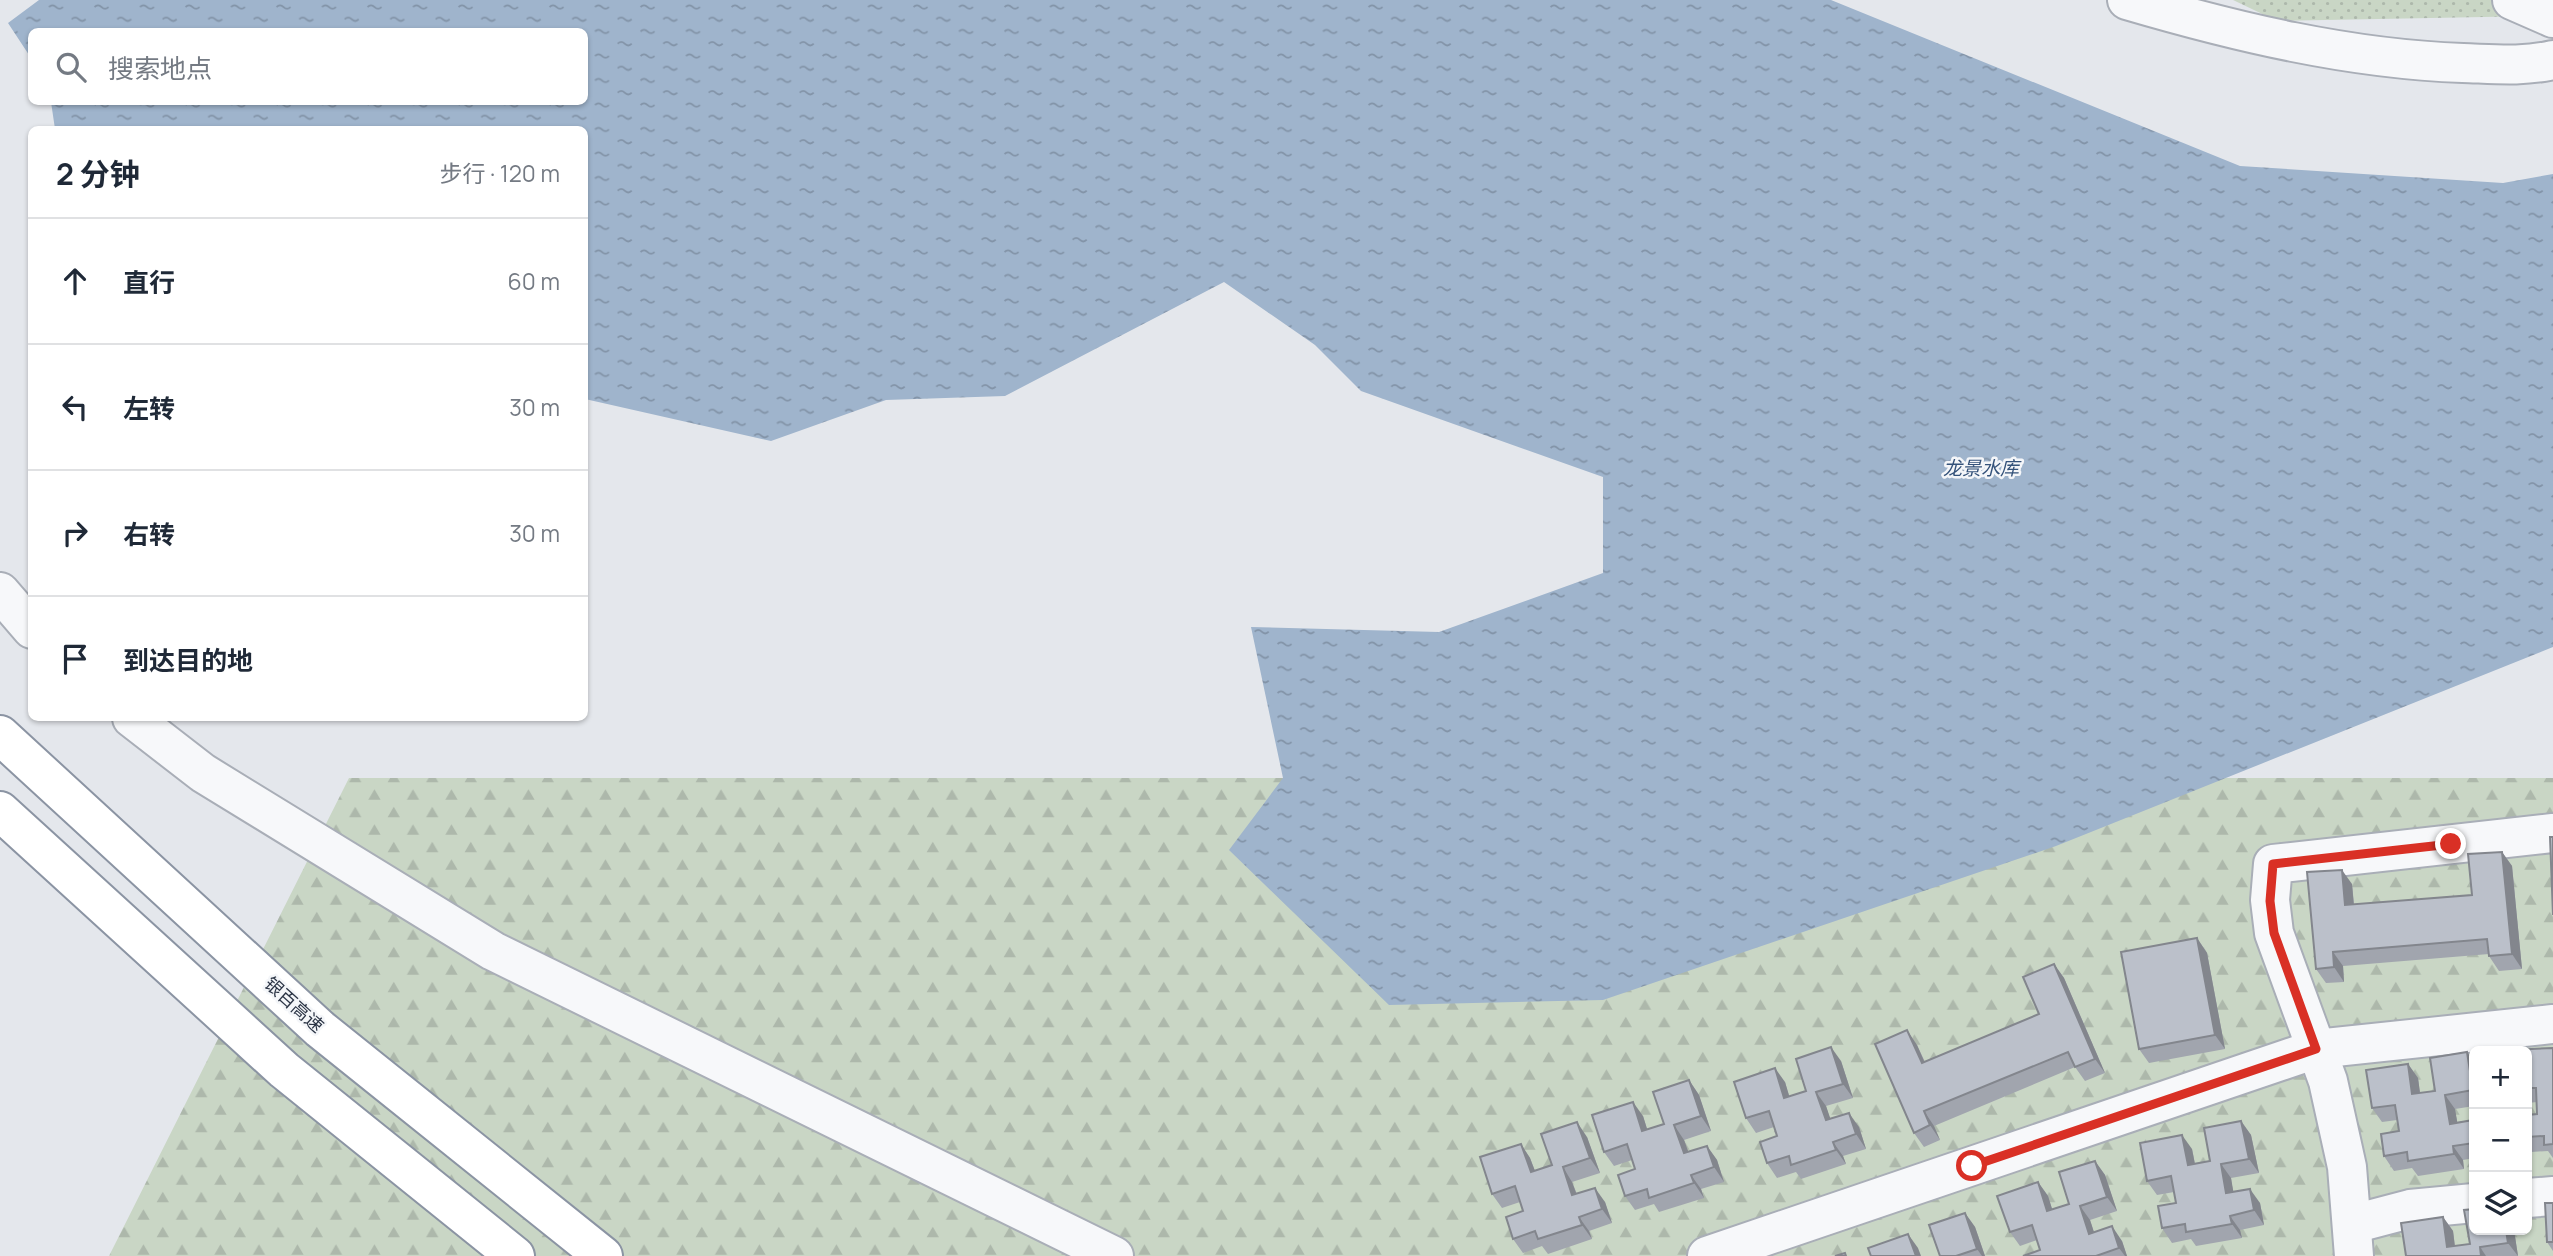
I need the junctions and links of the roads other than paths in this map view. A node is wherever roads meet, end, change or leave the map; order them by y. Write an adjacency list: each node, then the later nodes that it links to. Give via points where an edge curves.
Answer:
1 (2127, 0): 4 (street, via 2215,26 2399,61 2527,66)
2 (2512, 0): 3 (street)
3 (2553, 18)
4 (2553, 60)
5 (0, 592): 6 (street)
6 (28, 624)
7 (136, 721): 19 (street, via 203,772 493,951)
8 (0, 735): 18 (highway, 银百高速, via 320,1029)
9 (0, 811): 17 (highway, via 284,1070)
10 (2553, 833): 12 (street, via 2273,864 2270,901 2274,933)
11 (2553, 1024): 12 (street)
12 (2316, 1049): 16 (street, via 2347,1167); 20 (street)
13 (2553, 1196): 14 (street)
14 (2532, 1198)
15 (2469, 1203): 16 (street, via 2410,1209)
16 (2353, 1240)
17 (515, 1256)
18 (603, 1256)
19 (1114, 1256)
20 (1707, 1256)

